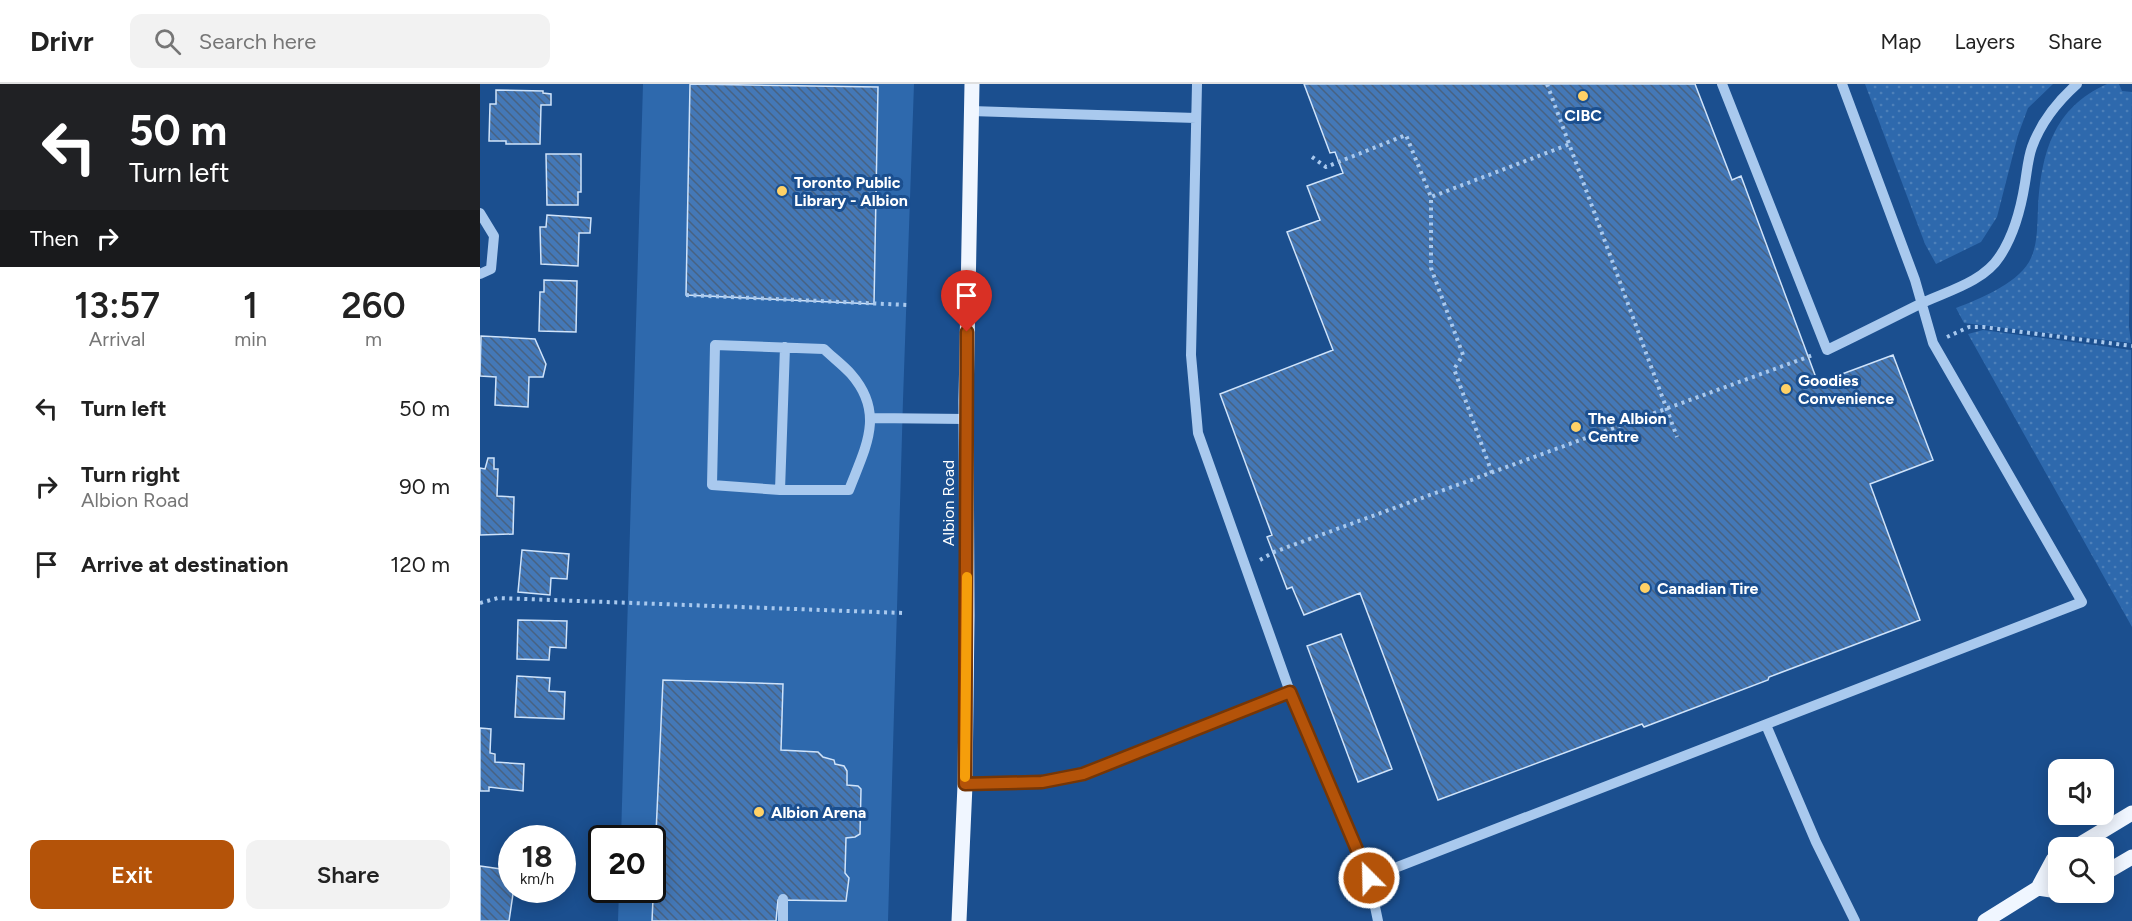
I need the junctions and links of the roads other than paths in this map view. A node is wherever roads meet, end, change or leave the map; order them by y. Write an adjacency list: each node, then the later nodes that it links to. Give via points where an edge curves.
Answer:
1 (972, 84): 6 (main road, Albion Road)
2 (1197, 84): 7 (street)
3 (1722, 84): 10 (street, via 1827,350)
4 (1842, 84): 10 (street)
5 (2077, 84): 10 (street, via 2042,125 2031,149 2022,203 1999,258 1982,274)
6 (971, 111): 7 (street); 13 (main road, Albion Road)
7 (1196, 118): 15 (street, via 1191,355 1198,433)
8 (480, 213): 9 (street, via 494,236 490,269)
9 (480, 274)
10 (1921, 303): 16 (street, via 1933,343 2082,602)
11 (785, 347): 12 (street, via 824,349 864,394); 14 (street); 14 (street, via 716,345 712,485)
12 (871, 418): 13 (street); 14 (street, via 866,446 849,490)
13 (966, 419): 17 (main road, Albion Road)
14 (780, 490)
15 (1290, 692): 17 (street, via 1083,774 1042,782); 23 (street)
16 (1766, 725): 23 (street); 30 (street)
17 (965, 784): 28 (main road, Albion Road)
18 (2132, 813): 19 (main road)
19 (2092, 837)
20 (2132, 857): 21 (main road)
21 (2114, 868)
22 (2048, 870): 24 (main road)
23 (1369, 878): 29 (street)
24 (2038, 888): 25 (main road); 31 (main road)
25 (2048, 890)
26 (783, 899): 27 (street)
27 (783, 921)
28 (959, 921)
29 (1378, 921)
30 (1855, 921)
31 (1985, 921)

